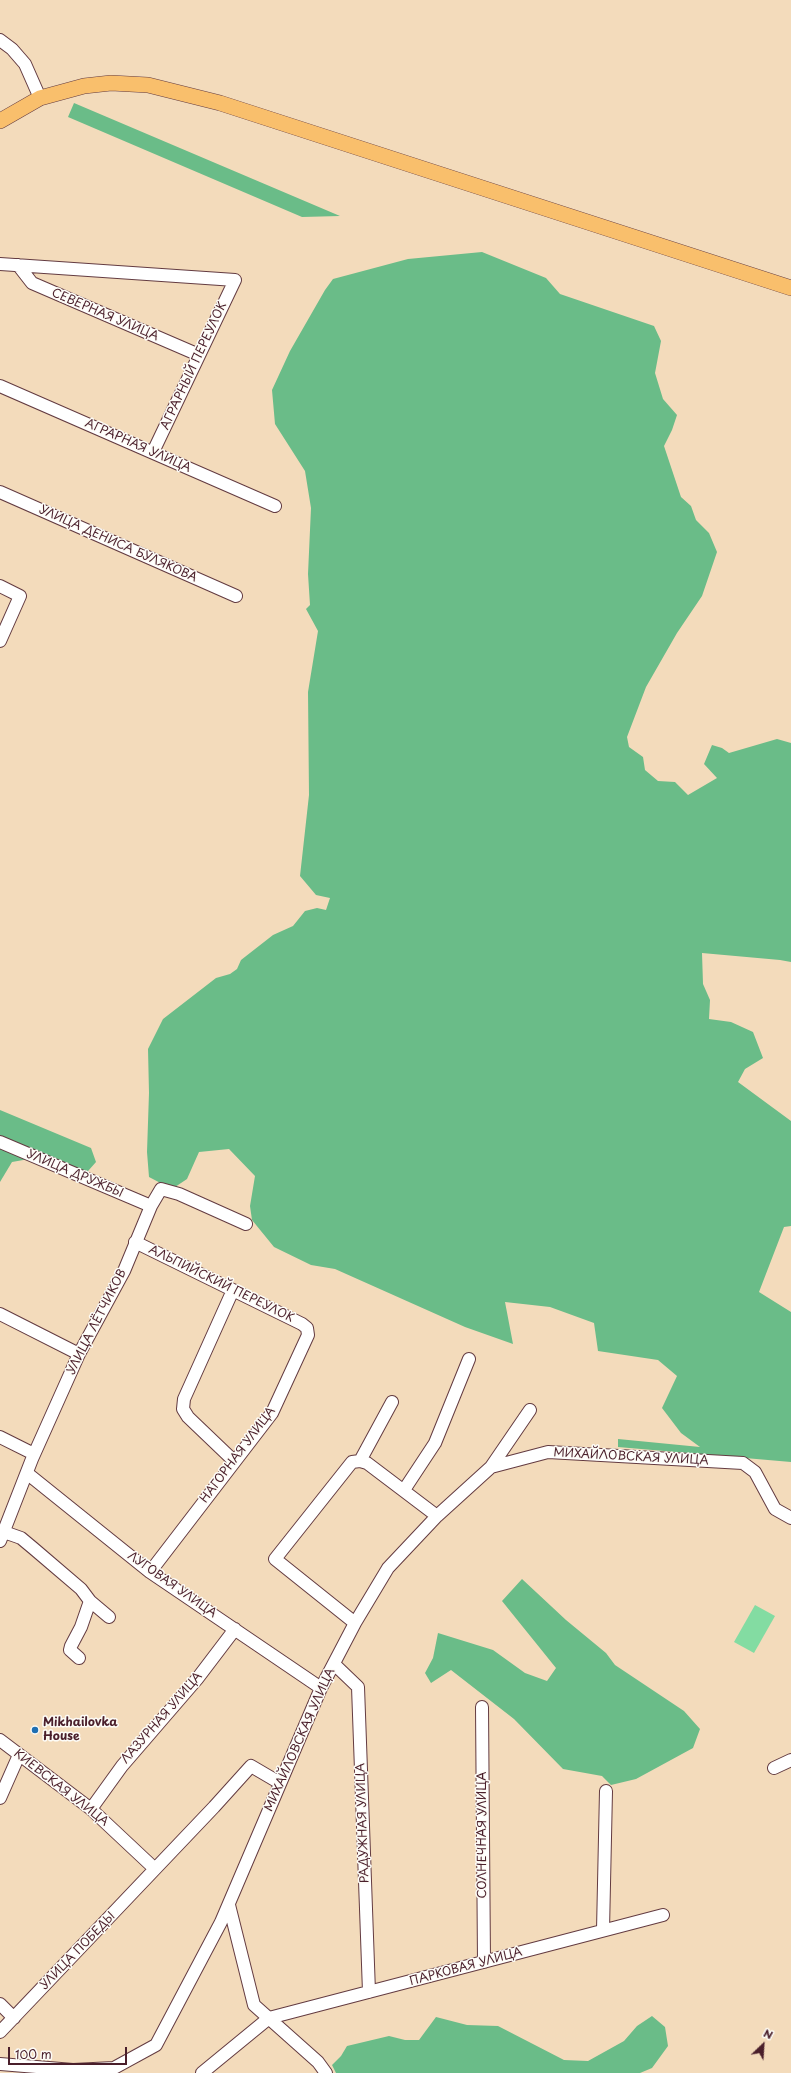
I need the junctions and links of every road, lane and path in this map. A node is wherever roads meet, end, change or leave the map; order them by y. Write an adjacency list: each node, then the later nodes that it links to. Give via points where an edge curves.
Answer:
1 (0, 40): 2 (street, via 25,64)
2 (40, 98): 3 (main road); 6 (main road, via 84,86 111,83 148,85 220,103)
3 (0, 122)
4 (0, 264): 5 (street)
5 (18, 265): 7 (street, СЕВЕРНАЯ УЛИЦА, via 32,283); 7 (street, АГРАРНЫЙ ПЕРЕУЛОК, via 235,280)
6 (791, 288)
7 (199, 355): 9 (street, АГРАРНЫЙ ПЕРЕУЛОК)
8 (0, 386): 9 (street, АГРАРНАЯ УЛИЦА)
9 (153, 452): 11 (street, АГРАРНАЯ УЛИЦА)
10 (0, 492): 13 (street, УЛИЦА ДЕНИСА БУЛЯКОВА)
11 (275, 506)
12 (0, 586): 14 (street, via 20,596)
13 (236, 596)
14 (0, 641)
15 (0, 1142): 16 (street, УЛИЦА ДРУЖБЫ)
16 (151, 1206): 17 (street, УЛИЦА ЛЁТЧИКОВ, via 161,1189 179,1194); 18 (street, УЛИЦА ЛЁТЧИКОВ)
17 (246, 1224)
18 (135, 1242): 19 (street, АЛЬПИЙСКИЙ ПЕРЕУЛОК); 22 (street, УЛИЦА ЛЁТЧИКОВ, via 124,1271)
19 (233, 1290): 21 (street, АЛЬПИЙСКИЙ ПЕРЕУЛОК); 28 (street, via 184,1399 183,1409 188,1417)
20 (0, 1314): 22 (street)
21 (307, 1328): 28 (street, НАГОРНАЯ УЛИЦА, via 308,1334 272,1413)
22 (79, 1354): 27 (street, УЛИЦА ЛЁТЧИКОВ)
23 (469, 1359): 32 (street, via 435,1443)
24 (392, 1402): 29 (street)
25 (530, 1410): 30 (street)
26 (0, 1437): 27 (street)
27 (34, 1454): 31 (street, УЛИЦА ЛЁТЧИКОВ)
28 (234, 1461): 36 (street, НАГОРНАЯ УЛИЦА)
29 (360, 1461): 32 (street, via 367,1463); 39 (street, via 352,1462 275,1559)
30 (491, 1467): 33 (street, МИХАЙЛОВСКАЯ УЛИЦА); 34 (street, МИХАЙЛОВСКАЯ УЛИЦА, via 548,1452 743,1463 755,1472 775,1509)
31 (28, 1474): 35 (street, УЛИЦА ЛЁТЧИКОВ); 36 (street, ЛУГОВАЯ УЛИЦА)
32 (404, 1490): 33 (street)
33 (437, 1516): 39 (street, МИХАЙЛОВСКАЯ УЛИЦА, via 388,1568)
34 (791, 1518)
35 (2, 1537): 37 (street, via 21,1538 81,1589)
36 (150, 1572): 40 (street, ЛУГОВАЯ УЛИЦА)
37 (90, 1601): 38 (street); 41 (street, via 70,1650)
38 (109, 1617)
39 (355, 1623): 42 (street, МИХАЙЛОВСКАЯ УЛИЦА)
40 (235, 1629): 43 (street, ЛУГОВАЯ УЛИЦА); 52 (street, ЛАЗУРНАЯ УЛИЦА, via 197,1679 122,1766)
41 (79, 1658)
42 (334, 1664): 43 (street, МИХАЙЛОВСКАЯ УЛИЦА); 58 (street, РАДУЖНАЯ УЛИЦА, via 358,1687)
43 (321, 1688): 49 (street, МИХАЙЛОВСКАЯ УЛИЦА)
44 (482, 1707): 57 (street, СОЛНЕЧНАЯ УЛИЦА)
45 (0, 1740): 46 (street, КИЕВСКАЯ УЛИЦА)
46 (20, 1755): 51 (street); 52 (street, КИЕВСКАЯ УЛИЦА)
47 (791, 1760): 48 (street)
48 (774, 1768)
49 (280, 1783): 53 (street, УЛИЦА ПОБЕДЫ, via 251,1766); 54 (street, МИХАЙЛОВСКАЯ УЛИЦА)
50 (606, 1791): 56 (street)
51 (0, 1798)
52 (91, 1809): 53 (street, КИЕВСКАЯ УЛИЦА)
53 (155, 1869): 60 (street, УЛИЦА ПОБЕДЫ)
54 (228, 1905): 61 (street, via 254,2005); 63 (street, МИХАЙЛОВСКАЯ УЛИЦА, via 156,2045 114,2068 73,2070)
55 (663, 1915): 56 (street, ПАРКОВАЯ УЛИЦА)
56 (603, 1930): 57 (street, ПАРКОВАЯ УЛИЦА)
57 (484, 1962): 58 (street, ПАРКОВАЯ УЛИЦА)
58 (369, 1992): 61 (street, ПАРКОВАЯ УЛИЦА)
59 (0, 2004): 60 (street)
60 (14, 2018): 62 (street, УЛИЦА ПОБЕДЫ)
61 (269, 2018): 64 (street); 65 (street, via 318,2062)
62 (0, 2032)
63 (0, 2064)
64 (202, 2073)
65 (326, 2073)

